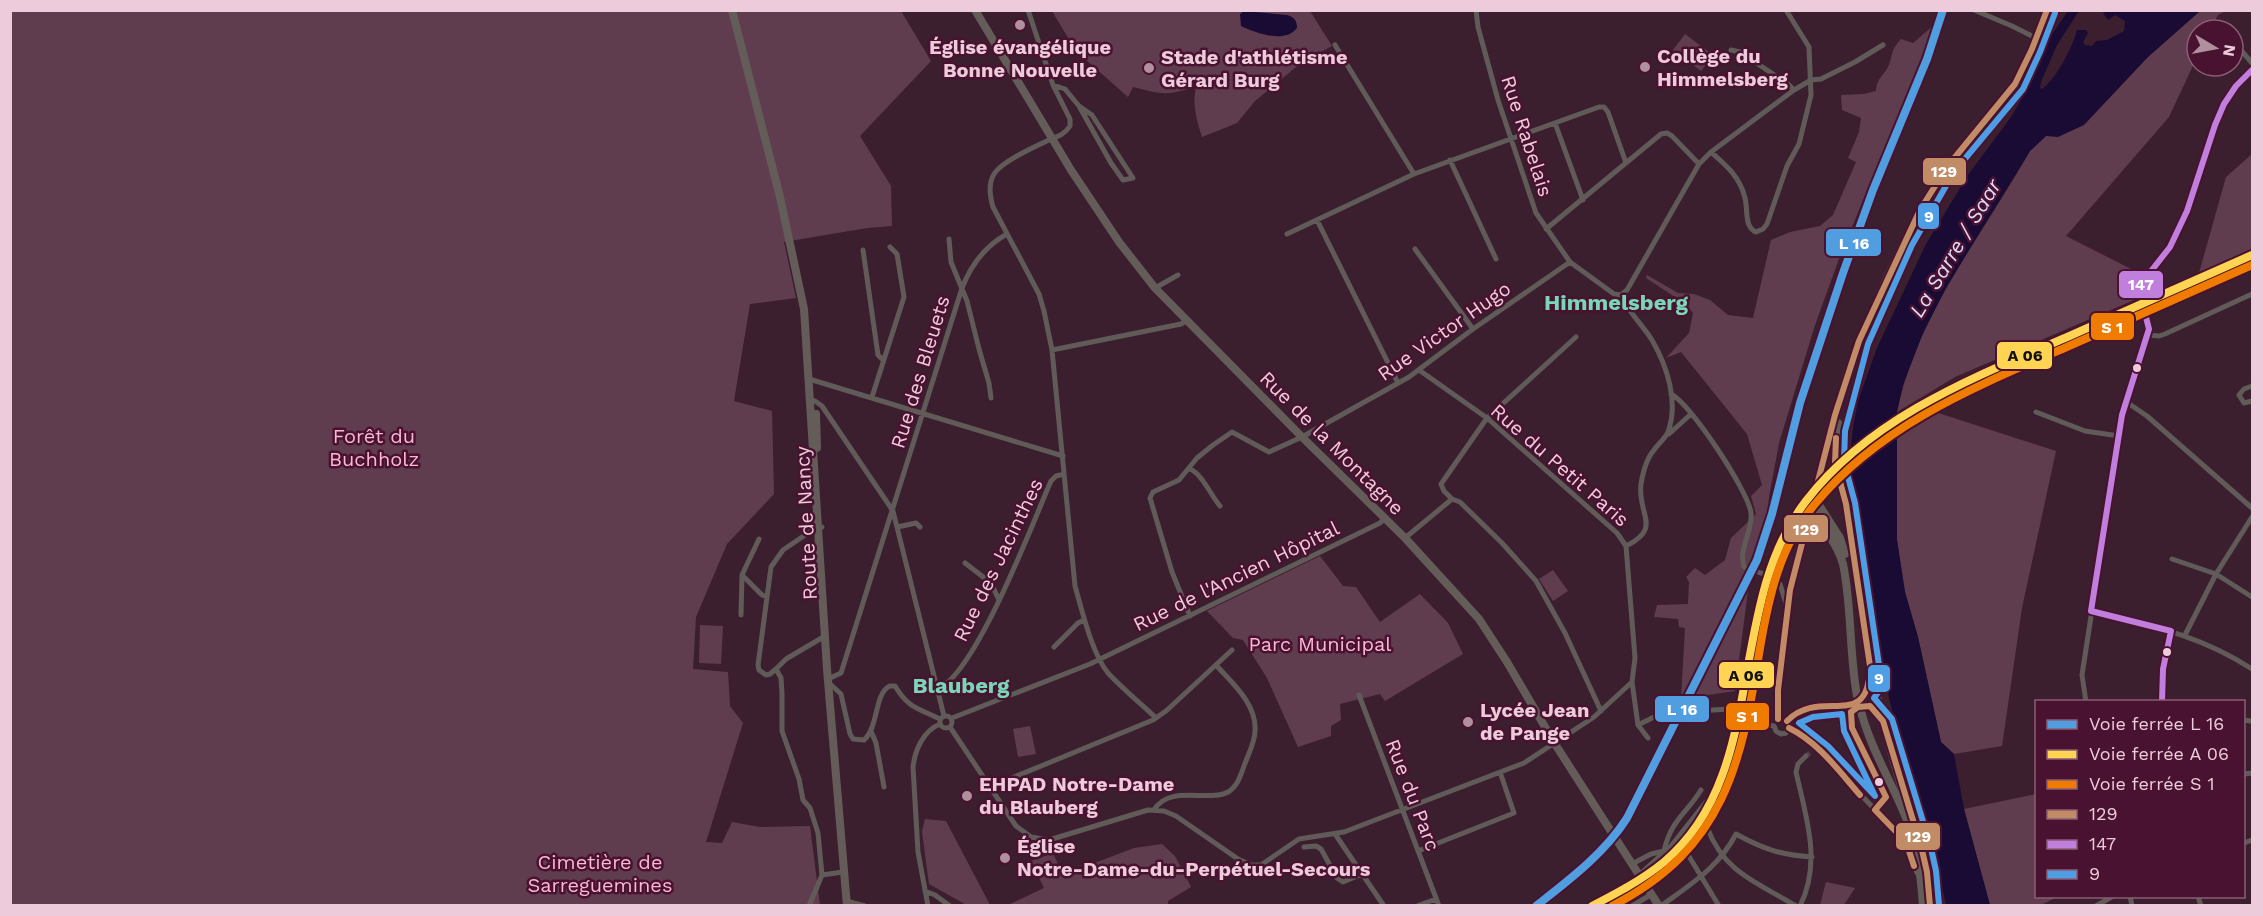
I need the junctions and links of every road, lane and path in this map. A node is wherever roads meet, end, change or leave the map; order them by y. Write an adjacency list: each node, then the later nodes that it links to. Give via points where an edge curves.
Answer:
1 (732, 10): 49 (main road, Route de Nancy, via 790,237 804,309)
2 (975, 10): 19 (main road, Rue de la Montagne)
3 (1028, 10): 14 (street)
4 (1476, 10): 18 (street, Rue Rabelais)
5 (1786, 10): 13 (street, via 1809,47)
6 (1974, 10): 8 (street)
7 (2047, 10): 8 (main road)
8 (2036, 38): 45 (main road, via 2009,92 1953,160 1924,204)
9 (1335, 45): 24 (street)
10 (1883, 45): 13 (street, via 1821,79)
11 (1731, 50): 15 (street, via 1740,52)
12 (2253, 70): 43 (street, via 2238,84 2218,114 2186,217 2144,279 2140,293 2149,320)
13 (1811, 80): 15 (street); 20 (street, via 1798,144 1763,229 1751,230 1740,182)
14 (1053, 85): 16 (street, via 1065,89); 19 (street, via 1070,126)
15 (1794, 90): 20 (street)
16 (1079, 106): 16 (street, via 1092,115 1133,178 1124,180 1110,163)
17 (1555, 123): 18 (street); 22 (street, via 1604,107); 25 (street)
18 (1510, 138): 21 (street); 27 (street, Rue Rabelais, via 1536,213)
19 (1052, 139): 28 (street, via 995,172 990,196); 38 (main road, Rue de la Montagne, via 1119,242)
20 (1711, 152): 23 (street)
21 (1450, 160): 24 (street); 34 (street)
22 (1626, 163): 23 (street, via 1667,133); 25 (street)
23 (1699, 164): 40 (street)
24 (1414, 174): 26 (street)
25 (1582, 200): 27 (street)
26 (1317, 220): 29 (street); 50 (street)
27 (1546, 230): 35 (street, Rue Rabelais)
28 (1007, 234): 37 (street, Rue des Bleuets, via 984,251); 46 (street, via 1039,294)
29 (1287, 234)
30 (950, 238): 37 (street, via 951,262)
31 (890, 247): 47 (street, via 897,254 904,297)
32 (1415, 249): 42 (street)
33 (863, 250): 47 (street, via 878,355)
34 (1497, 259)
35 (1570, 262): 40 (street, Rue Rabelais); 42 (street, Rue Victor Hugo)
36 (1178, 275): 38 (street)
37 (962, 288): 54 (street); 59 (street, Rue des Bleuets)
38 (1155, 288): 41 (main road, Rue de la Montagne)
39 (2253, 294): 43 (street, via 2165,334)
40 (1621, 295): 52 (street, via 1652,339 1665,366)
41 (1186, 321): 46 (street); 69 (main road, Rue de la Montagne)
42 (1473, 329): 48 (street, Rue Victor Hugo)
43 (2148, 335): 56 (street)
44 (1576, 337): 63 (street)
45 (1859, 341): 66 (main road); 73 (main road, via 1834,415)
46 (1052, 350): 70 (street)
47 (884, 360): 53 (street)
48 (1419, 370): 50 (street, Rue Victor Hugo); 63 (street, Rue du Petit Paris)
49 (811, 380): 53 (street); 55 (main road, Route de Nancy)
50 (1398, 383): 69 (street, Rue Victor Hugo)
51 (2253, 386): 57 (street, via 2239,395 2244,404)
52 (1671, 394): 61 (street); 62 (street)
53 (872, 397): 59 (street)
54 (991, 398)
55 (813, 401): 60 (main road, Route de Nancy); 65 (street, via 822,406)
56 (2125, 401): 68 (street); 76 (street)
57 (2253, 401)
58 (2036, 412): 68 (street, via 2085,431)
59 (924, 413): 70 (street); 77 (street, Rue des Bleuets)
60 (813, 414): 65 (street); 80 (main road, Route de Nancy)
61 (1691, 414): 64 (street); 96 (street, via 1739,482 1751,511 1742,558 1744,567 1775,578)
62 (1672, 415): 64 (street); 67 (street)
63 (1487, 418): 74 (street, via 1441,484); 88 (street, Rue du Petit Paris, via 1617,533)
64 (1683, 422): 67 (street)
65 (832, 424): 77 (street)
66 (1836, 430): 108 (main road, via 1835,463 1846,504); 108 (main road, via 1821,481 1819,505 1845,553)
67 (1667, 435): 88 (street, via 1649,456 1641,482 1648,525 1645,533)
68 (2119, 436): 97 (street)
69 (1302, 437): 71 (street, Rue Victor Hugo, via 1269,452 1232,432); 79 (main road, Rue de la Montagne)
70 (1063, 456): 72 (street)
71 (1190, 469): 75 (street, via 1200,474); 99 (street, via 1179,480 1153,492 1150,498)
72 (1064, 474): 95 (street, Rue des Jacinthes, via 1051,481); 100 (street, via 1075,586)
73 (1817, 484): 83 (main road, via 1815,508); 85 (street)
74 (1452, 499): 86 (street); 118 (street, via 1494,535 1536,581)
75 (1220, 506)
76 (2253, 508)
77 (893, 511): 82 (street); 84 (street, Rue des Bleuets)
78 (2253, 517): 92 (street)
79 (1385, 518): 86 (main road, Rue de la Montagne); 99 (street, Rue de l'Ancien Hôpital)
80 (820, 527): 93 (street, via 775,558); 103 (main road, Route de Nancy)
81 (920, 527): 82 (street, via 916,523)
82 (898, 530): 84 (street); 113 (street)
83 (1827, 530): 85 (street, via 1814,526); 163 (main road, bridge, via 1841,557 1847,588 1857,696 1874,751 1911,831)
84 (886, 533): 111 (street, Rue des Bleuets, via 841,673)
85 (1804, 536): 96 (street)
86 (1405, 538): 134 (main road, Rue de la Montagne, via 1479,619)
87 (759, 539): 91 (street)
88 (1626, 546): 112 (street, Rue du Petit Paris, via 1635,658)
89 (2172, 559): 92 (street)
90 (965, 563): 95 (street, via 991,584)
91 (742, 574): 93 (street); 98 (street)
92 (2216, 574): 94 (street); 102 (street)
93 (767, 597): 109 (street, via 758,665 766,675)
94 (2253, 597)
95 (999, 600): 113 (street, Rue des Jacinthes, via 967,658)
96 (1787, 607): 122 (street)
97 (2091, 611): 101 (street); 115 (street, via 2082,675)
98 (741, 615)
99 (1190, 616): 106 (street, Rue de l'Ancien Hôpital)
100 (1084, 620): 104 (street); 106 (street)
101 (2171, 631): 102 (street); 116 (street, via 2163,669)
102 (2186, 635): 110 (street)
103 (827, 636): 109 (street); 111 (main road, Route de Nancy)
104 (1054, 647)
105 (1232, 650): 107 (street)
106 (1099, 659): 120 (street, Rue de l'Ancien Hôpital); 121 (street)
107 (1216, 664): 121 (street); 142 (street, via 1241,694 1254,718 1254,736 1239,781 1224,794 1177,796 1158,804)
108 (1870, 666): 117 (street, via 1867,693 1856,704); 126 (main road)
109 (776, 669): 156 (street, via 783,693 782,731 803,800 810,808 818,833)
110 (2253, 669)
111 (830, 681): 132 (street, via 841,694 853,739 864,740); 154 (main road, Route de Nancy)
112 (1632, 682): 118 (street); 128 (street, Rue du Petit Paris)
113 (937, 689): 123 (street)
114 (1359, 695): 143 (street, Rue du Parc)
115 (2085, 700)
116 (2162, 700)
117 (1840, 706): 119 (street); 125 (street, via 1797,711)
118 (1601, 711): 134 (street)
119 (1851, 712): 126 (street, via 1870,705); 144 (street, via 1852,728 1886,797)
120 (951, 718): 123 (street); 130 (street)
121 (1156, 718): 138 (street)
122 (1778, 719): 125 (street); 129 (street)
123 (942, 720): 130 (street, via 944,728); 132 (street, via 906,703 895,686 890,686 883,691); 159 (street, via 920,745 913,767 918,852)
124 (2245, 720): 127 (street)
125 (1787, 721): 131 (street)
126 (1883, 721): 176 (main road, via 1922,850)
127 (2250, 721)
128 (1638, 725): 129 (street, via 1662,713 1730,709 1763,725); 133 (street, Rue du Petit Paris)
129 (1774, 726): 131 (street, via 1781,734)
130 (950, 727): 138 (street)
131 (1789, 728): 144 (street, via 1796,730)
132 (871, 731): 137 (street)
133 (1648, 738)
134 (1554, 744): 136 (street, via 1534,758); 153 (main road, Rue de la Montagne)
135 (1806, 756): 152 (street, via 1796,772)
136 (1500, 772): 143 (street); 149 (street, via 1514,813)
137 (884, 787)
138 (990, 787): 142 (street, via 1016,826 1040,840 1060,838)
139 (1701, 790): 148 (street, via 1674,823)
140 (1706, 802): 148 (street)
141 (1720, 805): 145 (street)
142 (1154, 810): 146 (street, via 1176,816 1246,863 1261,865 1299,839)
143 (1402, 810): 146 (street); 149 (street, Rue du Parc)
144 (1875, 810): 163 (street, via 1906,843)
145 (1707, 827): 150 (street); 151 (street)
146 (1335, 834): 155 (street)
147 (1304, 847): 155 (street, via 1321,849 1343,882)
148 (1664, 851): 153 (street); 158 (street)
149 (1418, 852): 162 (street, Rue du Parc)
150 (1687, 853): 157 (street); 158 (street)
151 (1722, 857): 152 (street, via 1736,834 1773,852); 157 (street); 174 (street, via 1742,875)
152 (1812, 857): 175 (street, via 1810,880)
153 (1632, 864): 158 (main road, Rue de la Montagne)
154 (843, 872): 156 (street); 164 (main road, Route de Nancy)
155 (1362, 874): 169 (street)
156 (822, 875): 165 (street)
157 (1701, 878): 172 (street); 173 (street)
158 (1642, 879): 160 (main road, Rue de la Montagne)
159 (925, 891): 167 (street); 168 (street)
160 (1652, 894): 171 (street); 172 (main road, Rue de la Montagne)
161 (2111, 898): 177 (street)
162 (1438, 902): 170 (street)
163 (1923, 902)
164 (846, 903): 166 (street)
165 (809, 906)
166 (865, 906)
167 (928, 906)
168 (950, 906)
169 (1384, 906)
170 (1417, 906)
171 (1632, 906)
172 (1660, 906)
173 (1719, 906)
174 (1796, 906)
175 (1800, 906)
176 (1930, 906)
177 (2096, 906)

